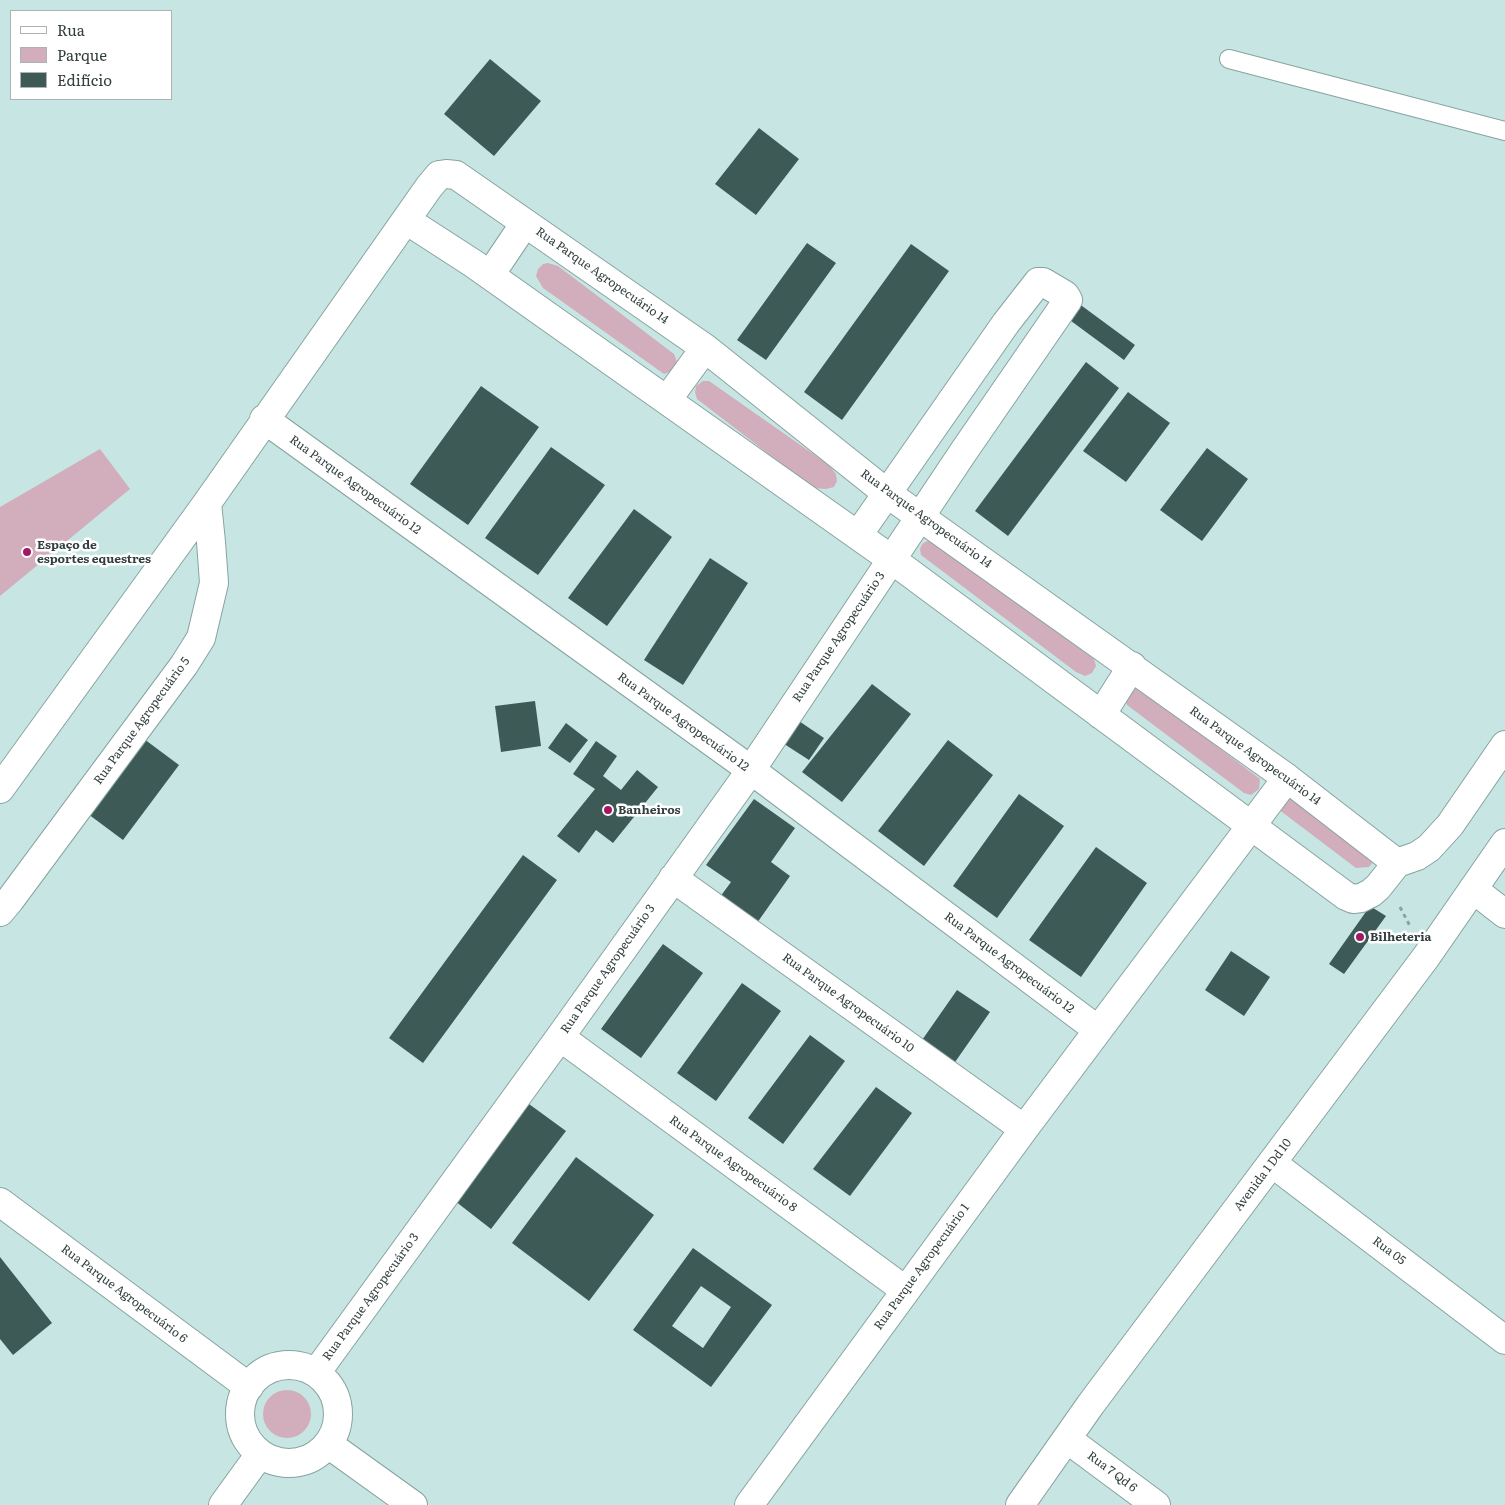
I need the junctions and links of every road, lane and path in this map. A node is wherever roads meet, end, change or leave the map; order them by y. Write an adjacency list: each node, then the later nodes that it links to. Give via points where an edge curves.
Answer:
1 (1229, 59): 2 (lane)
2 (1505, 131)
3 (406, 220): 4 (street, Rua Parque Agropecuário 14, via 434,180 443,174 456,175); 5 (street); 10 (street)
4 (525, 223): 5 (street); 6 (street, Rua Parque Agropecuário 14)
5 (490, 275): 9 (street)
6 (705, 348): 9 (street); 11 (street, Rua Parque Agropecuário 14)
7 (973, 372): 8 (street); 8 (street, Rua Parque Agropecuário 3, via 1038,282 1054,288 1068,300); 11 (street)
8 (1006, 392): 13 (street, Rua Parque Agropecuário 3)
9 (667, 400): 14 (street)
10 (264, 419): 12 (street); 19 (street, Rua Parque Agropecuário 12)
11 (888, 494): 13 (street, Rua Parque Agropecuário 14); 14 (street)
12 (207, 503): 21 (street); 28 (street, Rua Parque Agropecuário 5, via 214,583 201,638)
13 (920, 516): 15 (street, Rua Parque Agropecuário 3); 16 (street, Rua Parque Agropecuário 14)
14 (858, 535): 15 (street)
15 (891, 558): 17 (street); 19 (street, Rua Parque Agropecuário 3)
16 (1132, 666): 17 (street); 20 (street, Rua Parque Agropecuário 14)
17 (1101, 715): 22 (street)
18 (1505, 744): 24 (street, via 1430,848)
19 (751, 770): 25 (street, Rua Parque Agropecuário 3); 31 (street, Rua Parque Agropecuário 12)
20 (1288, 778): 22 (street, Rua Parque Agropecuário 1); 24 (street, Rua Parque Agropecuário 14)
21 (0, 789)
22 (1251, 825): 26 (street, via 1346,896 1360,898); 31 (street, Rua Parque Agropecuário 1)
23 (1505, 843): 27 (street, Avenida 1 Dd 10)
24 (1397, 863): 26 (street)
25 (673, 878): 32 (street, Rua Parque Agropecuário 3); 33 (street, Rua Parque Agropecuário 10)
26 (1381, 884): 30 (path, via 1400,908)
27 (1473, 889): 29 (street); 30 (street, Avenida 1 Dd 10)
28 (0, 912)
29 (1505, 914)
30 (1426, 957): 34 (street, Avenida 1 Dd 10)
31 (1098, 1030): 33 (street, Rua Parque Agropecuário 1)
32 (560, 1037): 36 (street, Rua Parque Agropecuário 8); 38 (street, Rua Parque Agropecuário 3)
33 (1024, 1128): 36 (street, Rua Parque Agropecuário 1)
34 (1272, 1163): 37 (street, Rua 05); 40 (street, Avenida 1 Dd 10)
35 (0, 1202): 39 (street, Rua Parque Agropecuário 6)
36 (905, 1290): 45 (street, Rua Parque Agropecuário 1)
37 (1505, 1340)
38 (316, 1373): 39 (street, via 287,1365 272,1368 259,1375); 41 (street, via 336,1398 336,1430)
39 (249, 1387): 42 (street, via 242,1400 242,1430)
40 (1067, 1439): 46 (street, Avenida 1 Dd 10); 47 (street, Rua 7 Qd 6)
41 (328, 1444): 42 (street, via 303,1461 288,1463); 44 (street)
42 (260, 1454): 43 (street)
43 (224, 1505)
44 (413, 1505)
45 (749, 1505)
46 (1020, 1505)
47 (1156, 1505)

